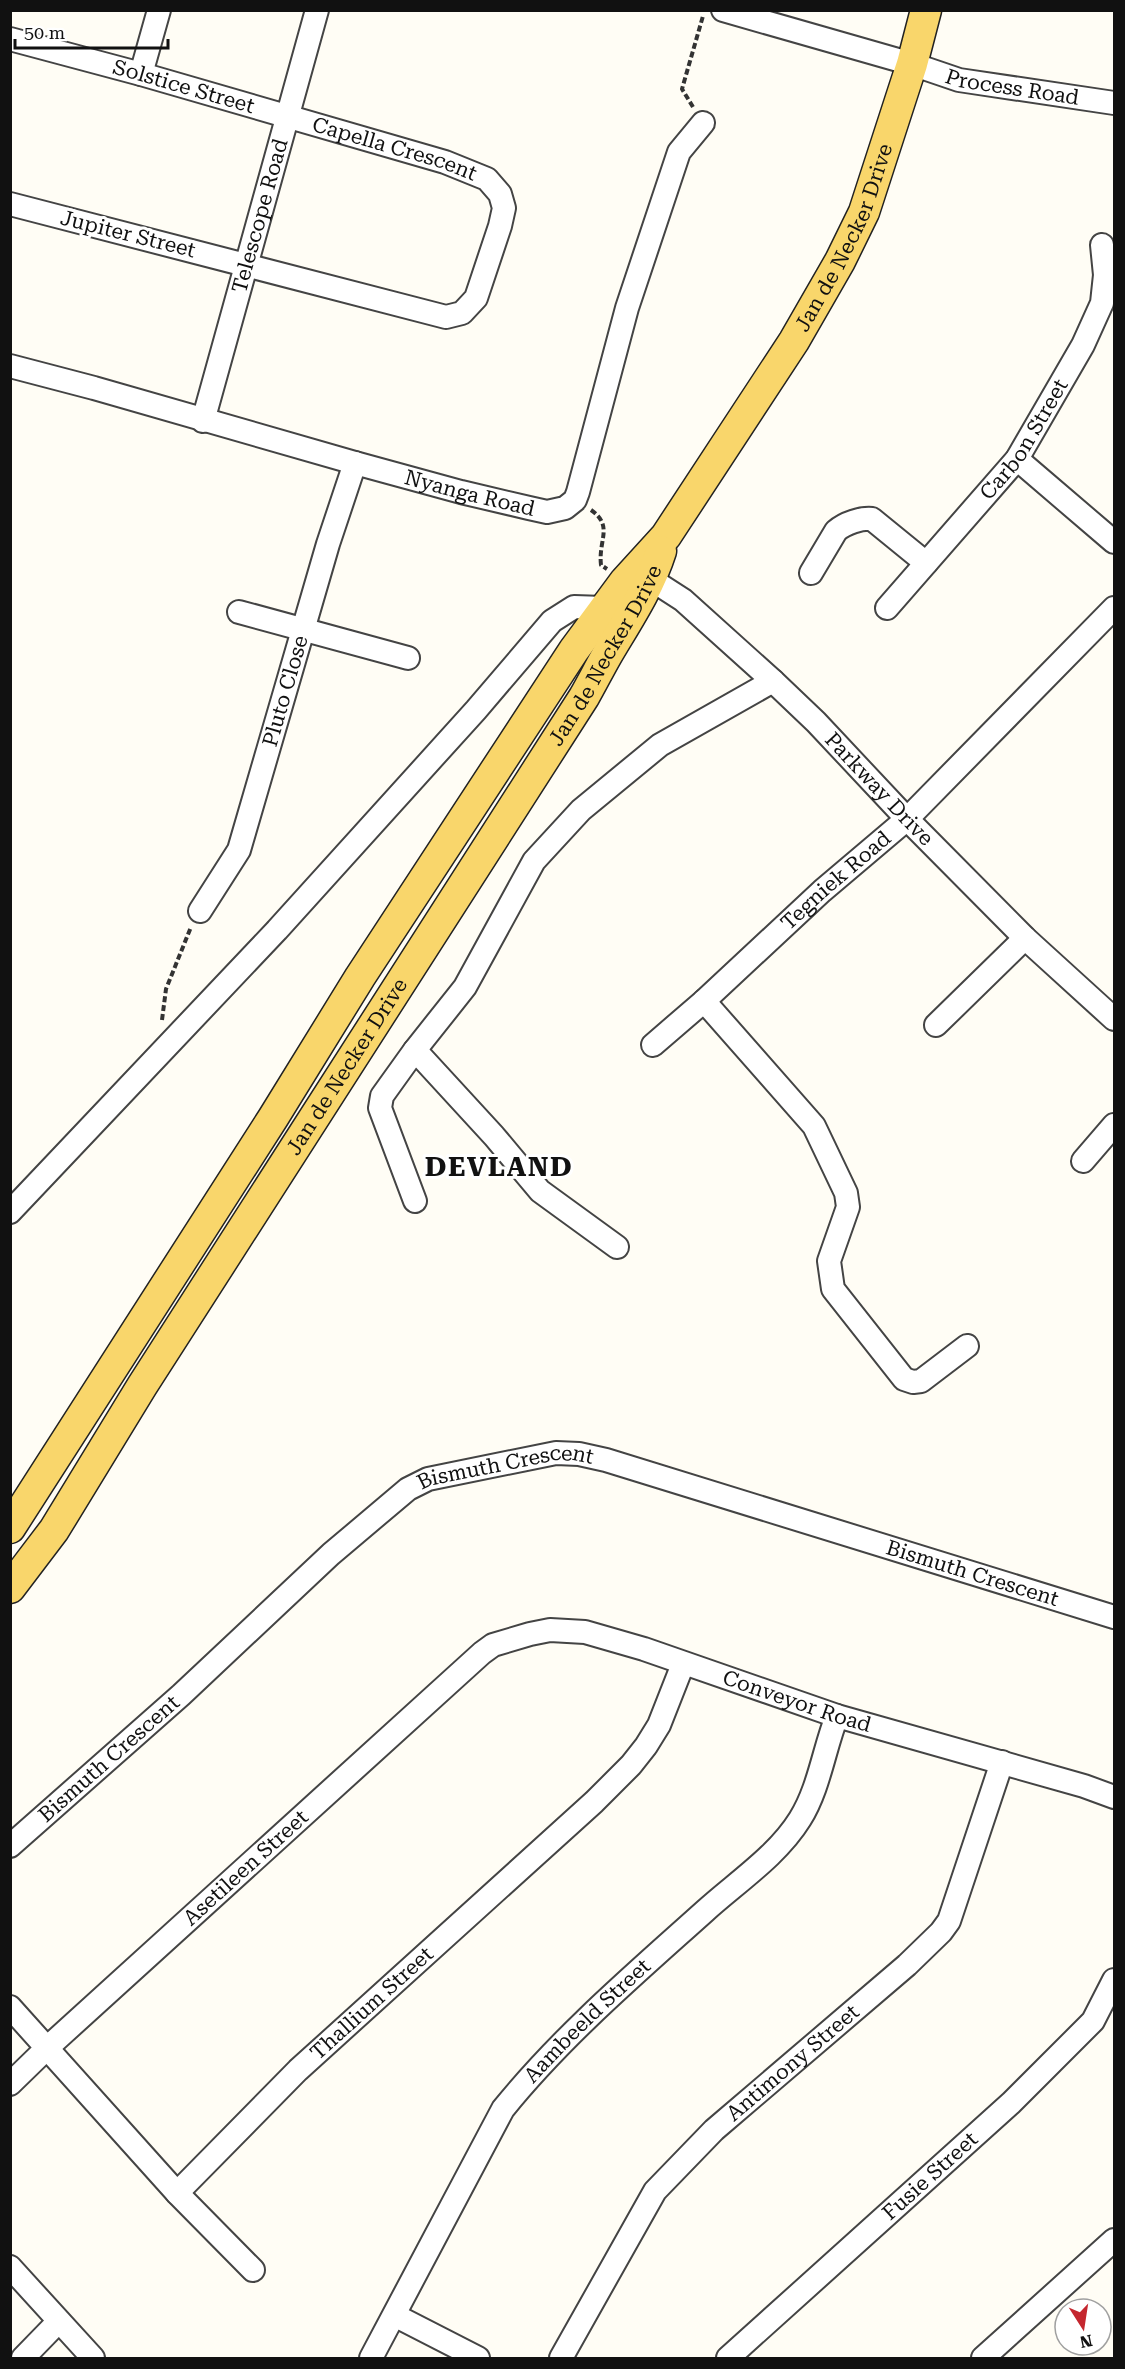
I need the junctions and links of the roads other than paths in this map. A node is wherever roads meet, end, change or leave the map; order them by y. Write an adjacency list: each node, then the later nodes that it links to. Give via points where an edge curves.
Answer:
1 (159, 10): 7 (street)
2 (316, 10): 9 (street, Telescope Road)
3 (723, 10): 6 (street, Process Road)
4 (926, 10): 6 (main road, Jan de Necker Drive)
5 (10, 39): 7 (street, Solstice Street)
6 (912, 64): 8 (street, Process Road, via 959,80); 21 (main road, Jan de Necker Drive, via 864,212 840,261 794,341)
7 (141, 74): 9 (street, Solstice Street)
8 (1114, 103)
9 (288, 117): 13 (street, Telescope Road); 13 (street, Capella Crescent, via 479,175 495,186 504,201 500,226 476,298 468,309 452,317)
10 (703, 123): 17 (street, Nyanga Road, via 679,152 627,309 575,500 565,508 547,512)
11 (10, 204): 13 (street, Jupiter Street)
12 (1102, 246): 16 (street, Carbon Street, via 1102,303 1083,345)
13 (246, 264): 15 (street, Telescope Road)
14 (10, 366): 15 (street, Nyanga Road)
15 (203, 421): 17 (street, Nyanga Road)
16 (1017, 459): 18 (street); 19 (street, Carbon Street)
17 (355, 464): 26 (street, Pluto Close)
18 (1114, 542)
19 (926, 563): 20 (street, via 872,519 865,519 841,526); 23 (street, Carbon Street)
20 (811, 573)
21 (637, 577): 22 (main road, Jan de Necker Drive); 28 (street, Parkway Drive, via 683,600); 44 (main road, Jan de Necker Drive, via 628,624 584,697 504,817 54,1530)
22 (604, 608): 40 (street, via 574,608 552,621 277,930); 43 (main road, Jan de Necker Drive, via 360,977)
23 (887, 608)
24 (1114, 608): 29 (street, Tegniek Road)
25 (239, 612): 26 (street)
26 (304, 630): 27 (street); 30 (street, Pluto Close, via 239,850)
27 (408, 658)
28 (774, 681): 29 (street, Parkway Drive); 36 (street, via 660,745 581,810 534,861 465,987)
29 (907, 819): 31 (street, Parkway Drive); 32 (street, Tegniek Road, via 822,891)
30 (200, 911)
31 (1025, 938): 33 (street, Parkway Drive); 34 (street)
32 (704, 1001): 35 (street, Tegniek Road); 42 (street, via 814,1126 846,1193 848,1207 829,1261 833,1289 904,1379 921,1381)
33 (1114, 1019)
34 (936, 1026)
35 (653, 1045)
36 (415, 1050): 39 (street, via 382,1096 380,1108); 41 (street, via 540,1191)
37 (1114, 1125): 38 (street)
38 (1083, 1161)
39 (415, 1201)
40 (10, 1212)
41 (617, 1247)
42 (967, 1346)
43 (10, 1528)
44 (10, 1588)
45 (1114, 1617): 51 (street, Bismuth Crescent, via 636,1468 579,1454 556,1453 518,1460 428,1479 408,1489 331,1554 182,1695)
46 (482, 1653): 47 (street, Conveyor Road, via 509,1639 562,1630 585,1632); 54 (street, Asetileen Street)
47 (683, 1664): 48 (street, Conveyor Road); 56 (street, Thallium Street, via 659,1725 631,1766 298,2070)
48 (837, 1716): 49 (street, Conveyor Road); 60 (street, Aambeeld Street, via 807,1807 778,1847 587,2020 503,2109)
49 (1002, 1762): 50 (street, Conveyor Road); 66 (street, Antimony Street, via 949,1921 941,1932 714,2130 655,2191)
50 (1114, 1797)
51 (10, 1846)
52 (1114, 1980): 67 (street, Fusie Street, via 1093,2021 1011,2103)
53 (10, 2007): 54 (street)
54 (47, 2048): 55 (street, Asetileen Street); 56 (street)
55 (10, 2084)
56 (177, 2193): 59 (street)
57 (1114, 2240): 68 (street)
58 (10, 2267): 61 (street)
59 (253, 2270)
60 (396, 2316): 64 (street, Aambeeld Street); 65 (street)
61 (58, 2322): 62 (street); 63 (street)
62 (23, 2358)
63 (93, 2358)
64 (371, 2358)
65 (478, 2358)
66 (561, 2358)
67 (728, 2358)
68 (982, 2358)

